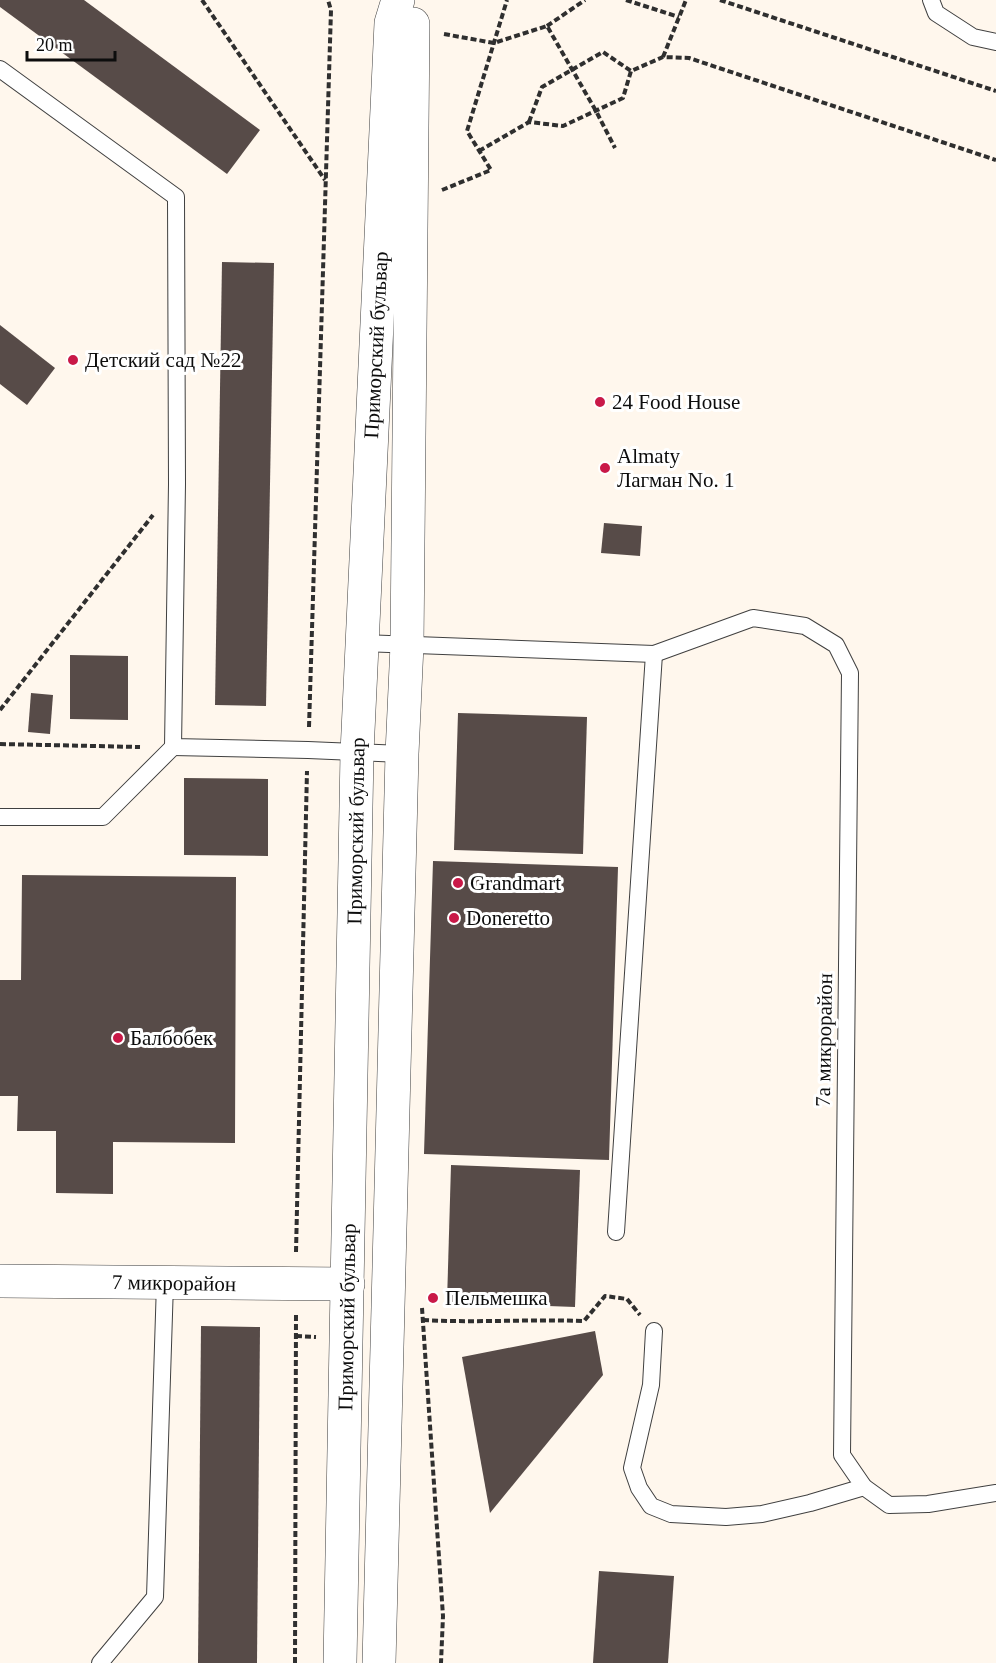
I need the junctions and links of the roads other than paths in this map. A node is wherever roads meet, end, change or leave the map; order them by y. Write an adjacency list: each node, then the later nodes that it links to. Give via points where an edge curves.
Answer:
1 (931, 0): 3 (lane, via 936,13 973,37)
2 (408, 9): 5 (street, Приморский бульвар, via 391,23); 6 (street, Приморский бульвар)
3 (996, 42)
4 (0, 69): 8 (lane, via 176,197)
5 (362, 643): 6 (lane); 9 (street, Приморский бульвар)
6 (407, 645): 7 (lane); 10 (street, Приморский бульвар)
7 (654, 654): 12 (lane); 17 (lane, 7а микрорайон, via 753,618 805,626 836,645 850,673 842,1455)
8 (173, 747): 9 (lane); 11 (lane, via 103,817)
9 (357, 753): 10 (lane); 15 (street, Приморский бульвар)
10 (402, 754): 21 (street, Приморский бульвар)
11 (0, 817)
12 (616, 1232)
13 (0, 1281): 14 (street, 7 микрорайон)
14 (165, 1283): 15 (street, 7 микрорайон); 19 (lane, via 154,1597)
15 (348, 1284): 20 (street, Приморский бульвар)
16 (654, 1331): 17 (lane, via 651,1385 632,1468 651,1506 671,1514 762,1514)
17 (864, 1487): 18 (lane, 7а микрорайон, via 889,1505 928,1504)
18 (996, 1493)
19 (100, 1663)
20 (340, 1663)
21 (379, 1663)

